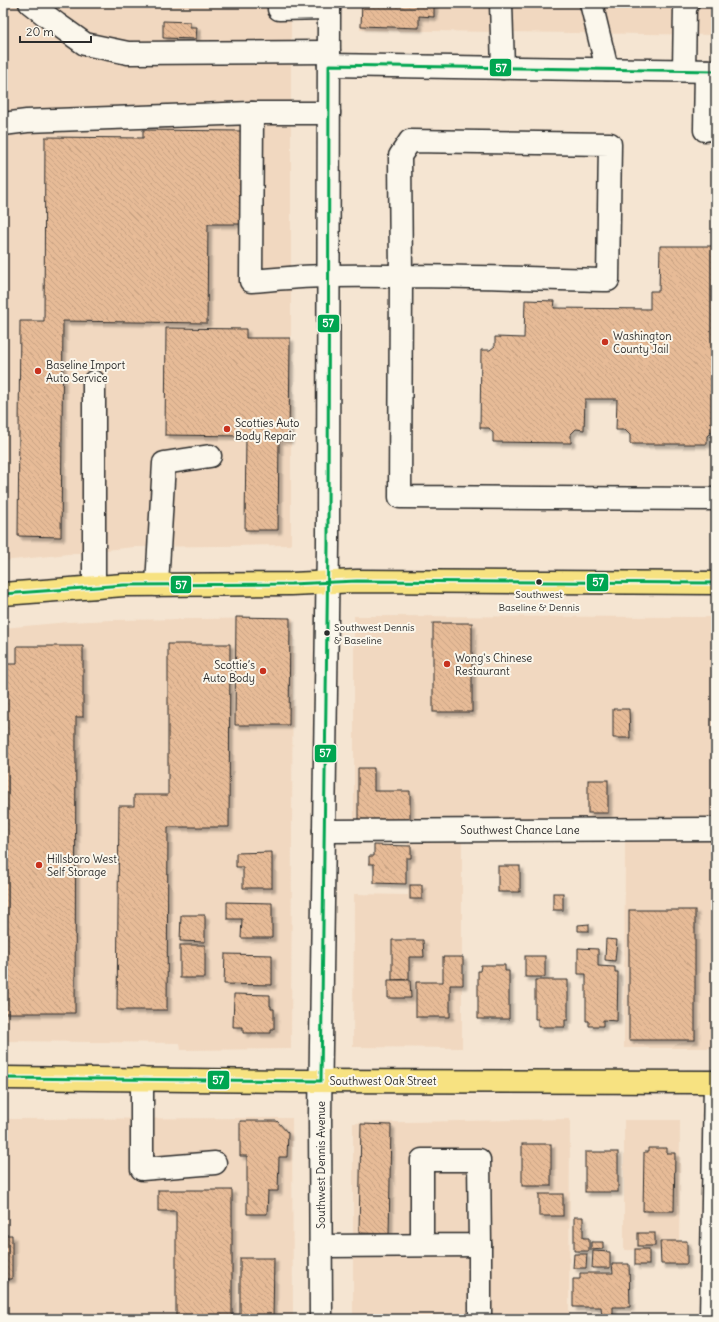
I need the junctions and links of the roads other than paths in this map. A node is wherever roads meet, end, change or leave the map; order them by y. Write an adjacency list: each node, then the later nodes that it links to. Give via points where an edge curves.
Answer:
1 (30, 3): 7 (street, via 85,44 128,53)
2 (279, 3): 6 (street, via 279,9)
3 (501, 3): 8 (street)
4 (591, 3): 9 (street)
5 (688, 3): 10 (street)
6 (329, 5): 7 (street, Southwest Dennis Avenue)
7 (329, 59): 8 (street); 13 (street, Southwest Dennis Avenue)
8 (503, 68): 9 (street)
9 (607, 69): 10 (street)
10 (684, 70): 11 (street)
11 (711, 71): 15 (street)
12 (252, 113): 13 (street); 14 (street); 16 (street, via 251,281)
13 (329, 113): 16 (street, Southwest Dennis Avenue)
14 (3, 124)
15 (706, 130)
16 (328, 276): 17 (street); 21 (street, Southwest Dennis Avenue)
17 (401, 277): 17 (street, via 608,280 610,144 410,141 400,156); 20 (street, via 400,497)
18 (94, 382): 24 (street)
19 (210, 456): 23 (street, via 164,463)
20 (716, 499)
21 (327, 582): 22 (highway); 23 (highway); 27 (street, Southwest Dennis Avenue)
22 (716, 583)
23 (157, 585): 24 (highway)
24 (94, 587): 25 (highway)
25 (3, 594)
26 (716, 829): 27 (street, Southwest Chance Lane)
27 (324, 832): 30 (street, Southwest Dennis Avenue)
28 (3, 1078): 29 (highway, Southwest Oak Street)
29 (142, 1079): 30 (highway, Southwest Oak Street); 32 (street, via 142,1169)
30 (321, 1081): 31 (highway, Southwest Oak Street); 35 (street, Southwest Dennis Avenue)
31 (716, 1082): 38 (street)
32 (215, 1163)
33 (422, 1245): 34 (street); 34 (street, via 422,1160 479,1160); 35 (street)
34 (480, 1245): 37 (street)
35 (320, 1246): 36 (street, Southwest Dennis Avenue)
36 (320, 1319)
37 (480, 1319)
38 (711, 1319)

